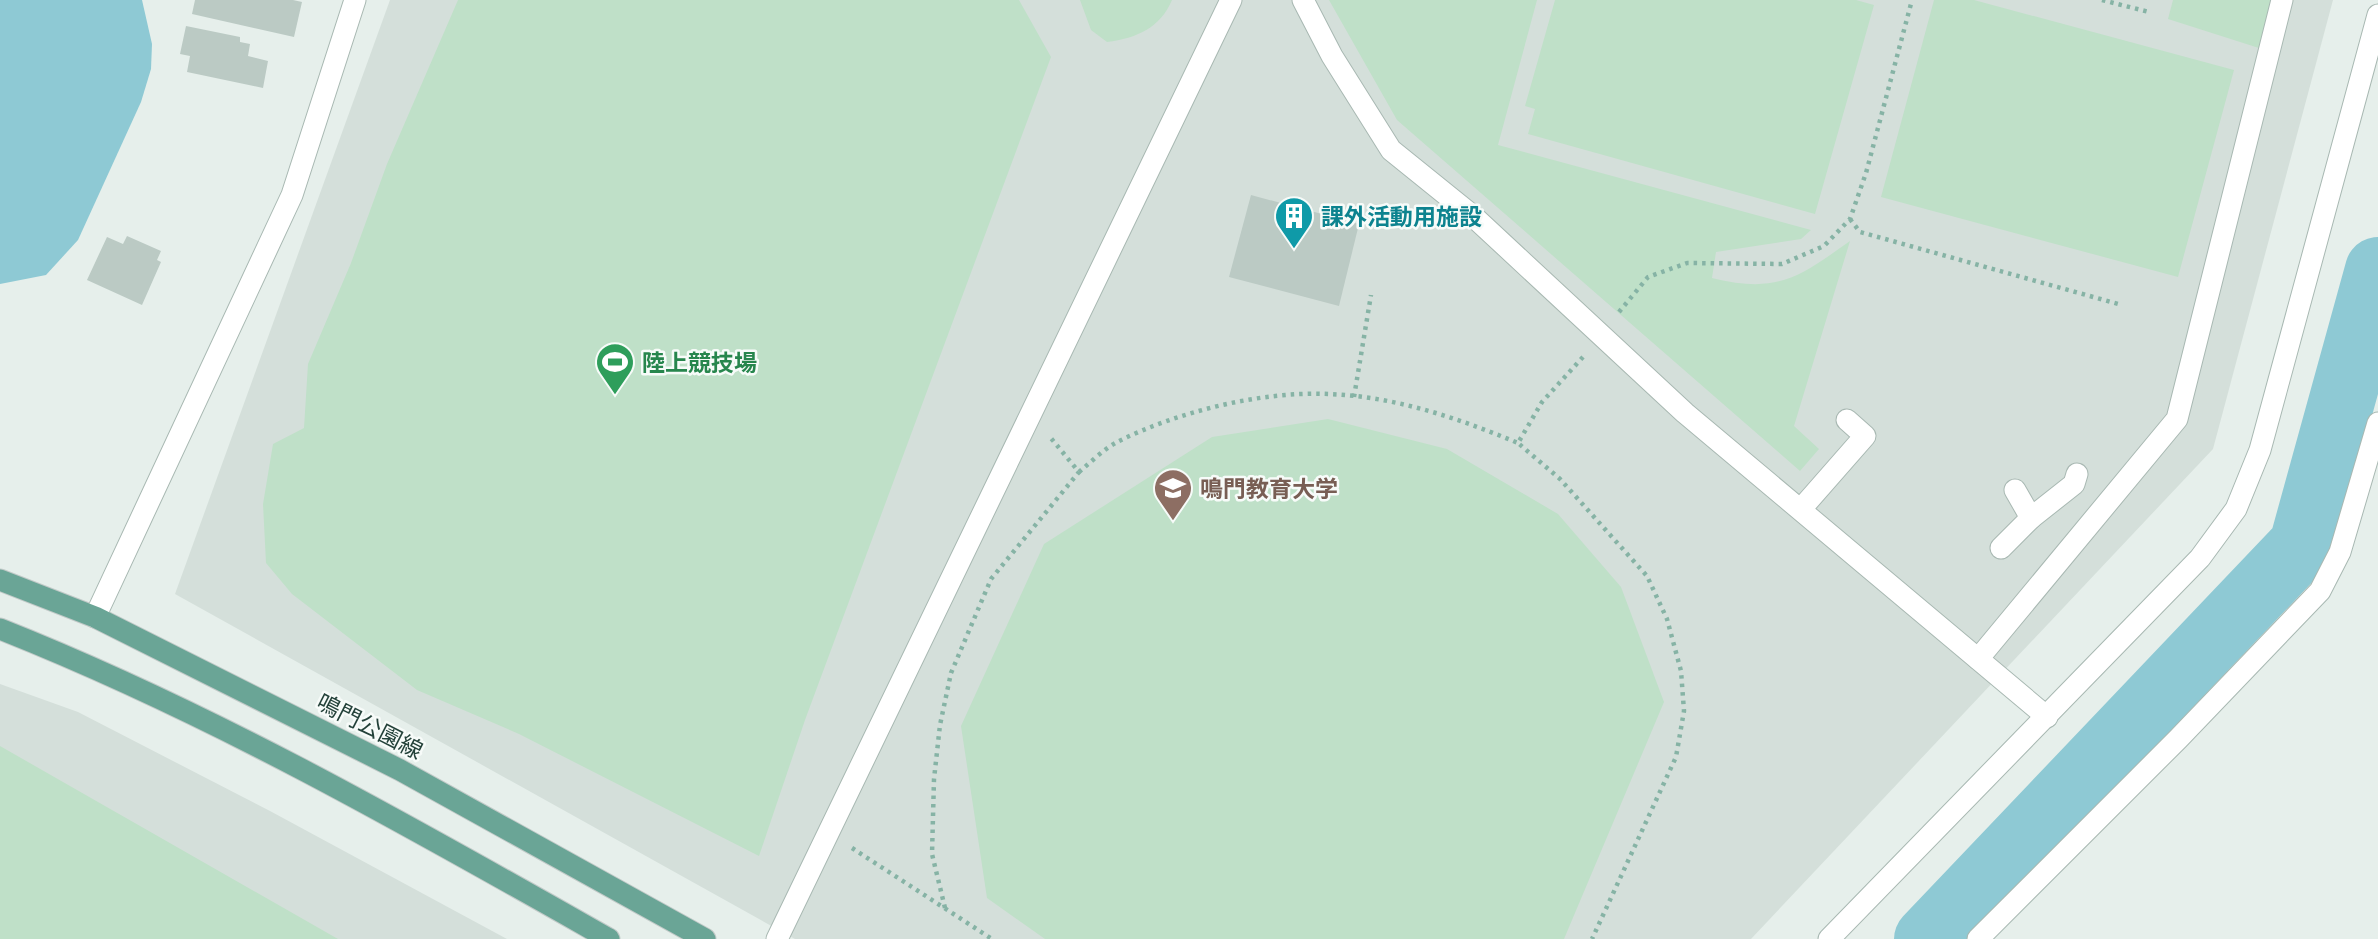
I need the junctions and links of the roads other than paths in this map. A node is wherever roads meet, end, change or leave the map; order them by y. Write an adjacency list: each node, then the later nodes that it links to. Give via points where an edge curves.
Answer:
1 (355, 0): 14 (street, via 292,195)
2 (1231, 0): 20 (street)
3 (1303, 0): 10 (street, via 1391,150 1474,216 1685,413)
4 (2282, 0): 16 (street, via 2177,419)
5 (2378, 15): 17 (street, via 2260,450 2236,509 2200,558)
6 (1847, 420): 10 (street, via 1865,436)
7 (2378, 423): 22 (street, via 2340,552 2320,591)
8 (2077, 474): 11 (street, via 2074,484)
9 (2015, 490): 11 (street)
10 (1801, 509): 16 (street)
11 (2031, 518): 12 (street)
12 (2001, 548)
13 (0, 580): 14 (main road, 鳴門公園線)
14 (95, 617): 19 (main road, 鳴門公園線, via 400,770)
15 (0, 629): 18 (main road, via 98,668 372,805)
16 (1978, 659): 17 (street)
17 (2047, 717): 21 (street)
18 (610, 939)
19 (705, 939)
20 (777, 939)
21 (1829, 939)
22 (1978, 939)

